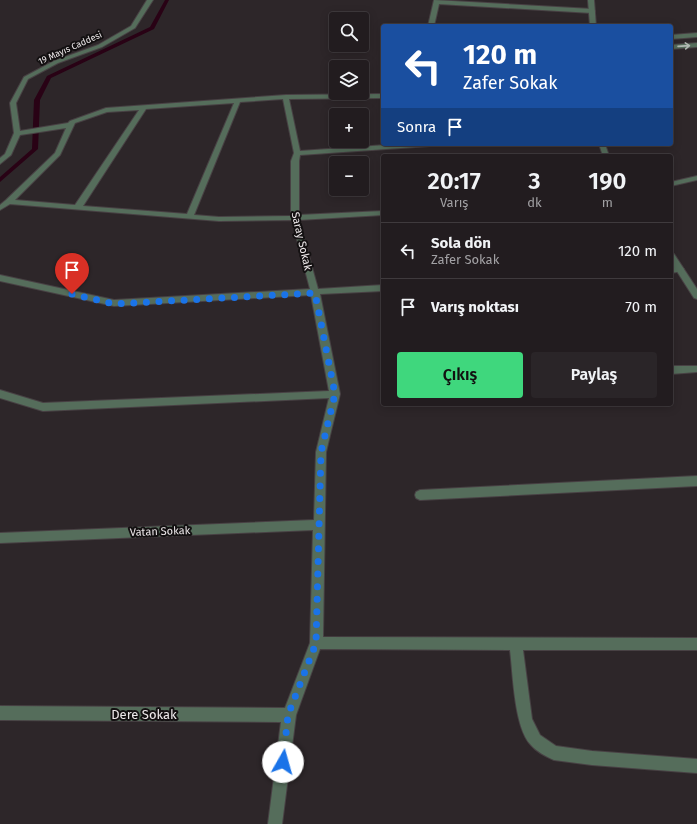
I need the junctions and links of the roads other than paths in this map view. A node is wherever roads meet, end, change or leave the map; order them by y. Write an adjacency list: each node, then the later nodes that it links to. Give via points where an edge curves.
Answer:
1 (150, 0): 16 (street, 19 Mayıs Caddesi, via 133,27 100,46 56,62 26,78 13,103)
2 (591, 0): 4 (street)
3 (436, 1): 4 (street); 5 (street)
4 (592, 12): 6 (street)
5 (431, 24)
6 (593, 24)
7 (697, 35): 8 (street)
8 (673, 37)
9 (697, 45): 10 (street, one-way to 9)
10 (673, 47)
11 (381, 96): 12 (street)
12 (286, 97): 13 (street); 18 (street, Saray Sokak)
13 (238, 100): 14 (street); 26 (street)
14 (144, 107): 15 (street, via 106,110 72,122); 23 (street)
15 (71, 125): 16 (street); 22 (street, via 58,154)
16 (17, 133): 19 (street, 19 Mayıs Caddesi, via 8,155)
17 (400, 146): 18 (street)
18 (296, 153): 27 (street, Saray Sokak)
19 (0, 162)
20 (697, 178): 21 (street)
21 (673, 184)
22 (9, 202): 23 (street); 24 (street)
23 (78, 207): 26 (street)
24 (0, 208)
25 (381, 213): 27 (street)
26 (190, 216): 27 (street, via 220,219)
27 (295, 218): 33 (street, Saray Sokak)
28 (673, 259): 29 (street)
29 (680, 269): 30 (street); 34 (street)
30 (673, 270)
31 (0, 278): 33 (street, via 114,304)
32 (381, 288): 33 (street)
33 (315, 293): 38 (street, Saray Sokak)
34 (697, 296)
35 (697, 369): 36 (street)
36 (673, 370)
37 (0, 394): 38 (street, via 43,407)
38 (335, 394): 41 (street, Saray Sokak, via 321,452)
39 (697, 481): 40 (street)
40 (420, 495)
41 (319, 525): 42 (street, Vatan Sokak); 43 (street, Saray Sokak)
42 (0, 538)
43 (316, 643): 44 (street); 47 (street, Saray Sokak)
44 (516, 643): 45 (street); 48 (street, via 525,720 535,740 554,753)
45 (697, 644)
46 (0, 713): 47 (street, Dere Sokak)
47 (288, 715): 49 (street, Saray Sokak)
48 (697, 766)
49 (275, 824)

